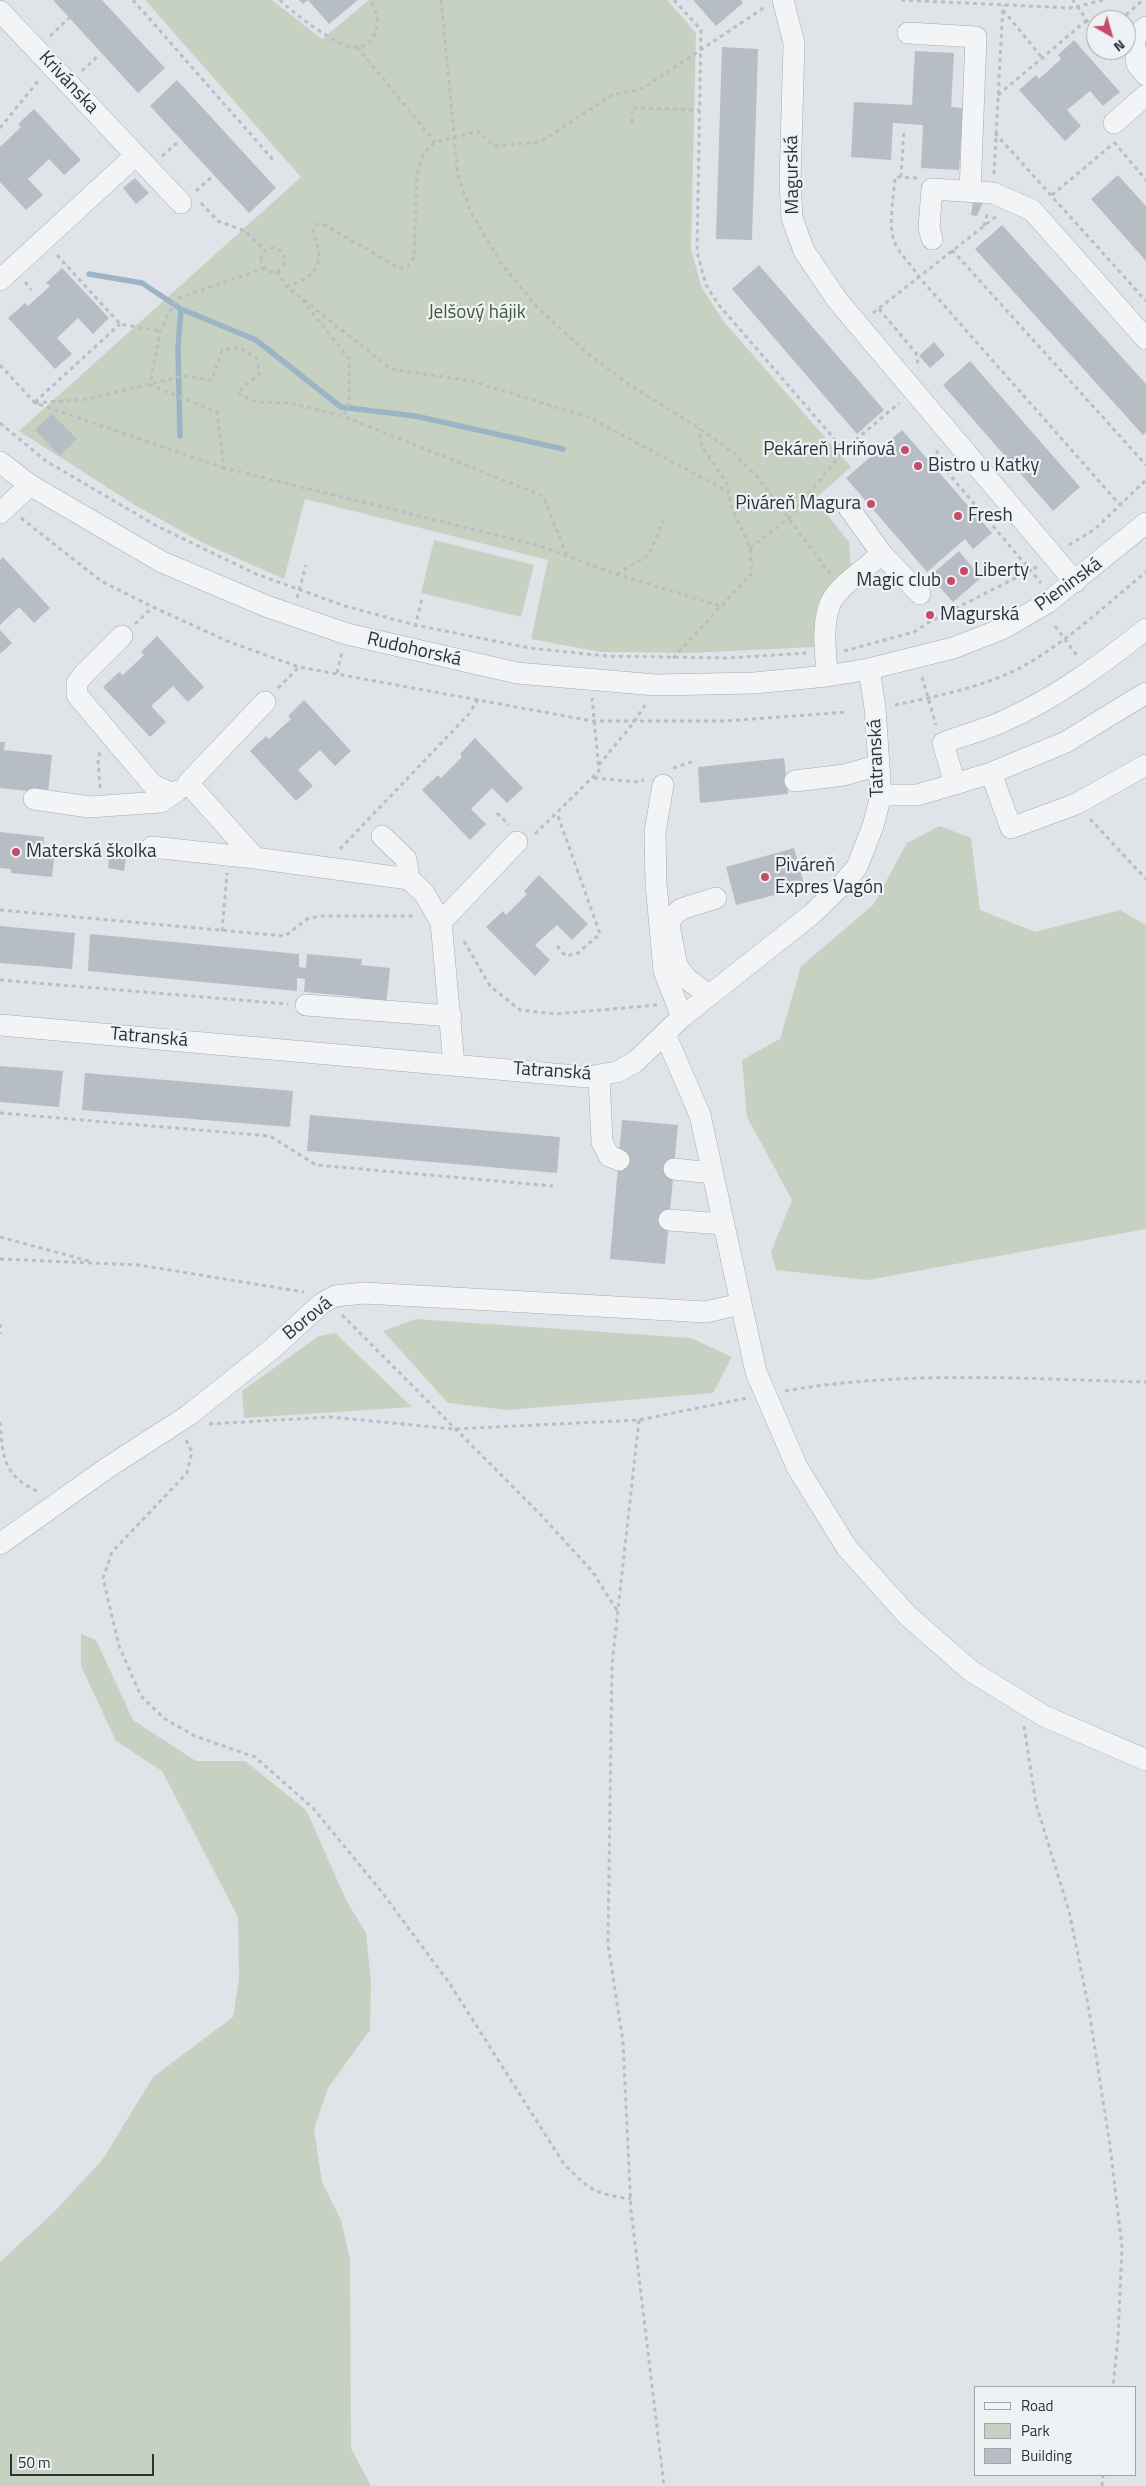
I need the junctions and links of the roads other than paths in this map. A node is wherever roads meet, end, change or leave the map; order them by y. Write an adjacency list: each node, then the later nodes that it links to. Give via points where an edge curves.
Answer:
1 (774, 4): 20 (street, Magurská, via 794,43 790,183 792,218 804,251 838,301)
2 (0, 11): 8 (street, Krivánska)
3 (1146, 27): 5 (street, via 1134,38 1137,64)
4 (908, 33): 9 (street, via 976,37)
5 (1146, 74)
6 (1146, 95): 7 (street)
7 (1115, 134)
8 (136, 155): 10 (street, Krivánska); 12 (street)
9 (970, 192): 11 (street, via 932,189 929,228); 13 (street, via 993,193 1032,210)
10 (191, 199)
11 (932, 239)
12 (0, 280)
13 (1146, 339)
14 (0, 462): 15 (street, Rudohorská)
15 (30, 485): 17 (street); 25 (street, Rudohorská, via 170,566 275,609 355,637 517,673 656,686 754,683)
16 (849, 508): 19 (street)
17 (0, 513)
18 (1146, 523): 20 (street, Pieninská)
19 (882, 554): 21 (street); 25 (street, via 831,602)
20 (1075, 582): 24 (street, Pieninská, via 1002,629 953,648)
21 (920, 594)
22 (1146, 630): 32 (street, via 1056,694 1004,721 942,742)
23 (122, 636): 34 (street, via 77,683 77,695 153,785)
24 (869, 669): 25 (street, Rudohorská); 28 (street, Tatranská)
25 (827, 676)
26 (1146, 693): 30 (street, via 1066,742)
27 (266, 702): 34 (street)
28 (879, 765): 31 (street, via 844,775); 35 (street, Tatranská)
29 (1146, 765): 30 (street, via 1076,804 1011,828)
30 (991, 773): 32 (street)
31 (795, 781)
32 (955, 784): 35 (street, via 918,795)
33 (663, 785): 46 (street, via 655,832 656,883 664,971)
34 (180, 789): 36 (street, via 161,802 89,807); 40 (street)
35 (881, 795): 44 (street, Tatranská, via 873,826 856,867 841,886 812,914)
36 (34, 799)
37 (382, 836): 41 (street, via 406,859)
38 (517, 842): 43 (street)
39 (152, 847): 40 (street)
40 (255, 858): 41 (street)
41 (409, 880): 43 (street, via 424,892)
42 (716, 898): 44 (street, via 681,909 672,917 669,926 677,966 686,979)
43 (432, 919): 47 (street)
44 (709, 995): 46 (street, Tatranská)
45 (306, 1006): 47 (street)
46 (680, 1010): 49 (street, Tatranská)
47 (451, 1016): 50 (street)
48 (0, 1025): 50 (street, Tatranská)
49 (665, 1034): 51 (street, Tatranská, via 635,1062 617,1072); 54 (street, via 700,1115)
50 (454, 1065): 51 (street, Tatranská)
51 (599, 1076): 52 (street, via 602,1142 609,1156)
52 (619, 1160)
53 (674, 1169): 54 (street)
54 (712, 1173): 56 (street)
55 (669, 1220): 56 (street)
56 (723, 1224): 57 (street)
57 (740, 1304): 58 (street, Borová, via 706,1312 364,1293 338,1306 316,1308 273,1348 172,1427 107,1468); 59 (street, via 764,1394 797,1467 847,1548 908,1616 971,1671 1044,1716)
58 (0, 1544)
59 (1146, 1760)

